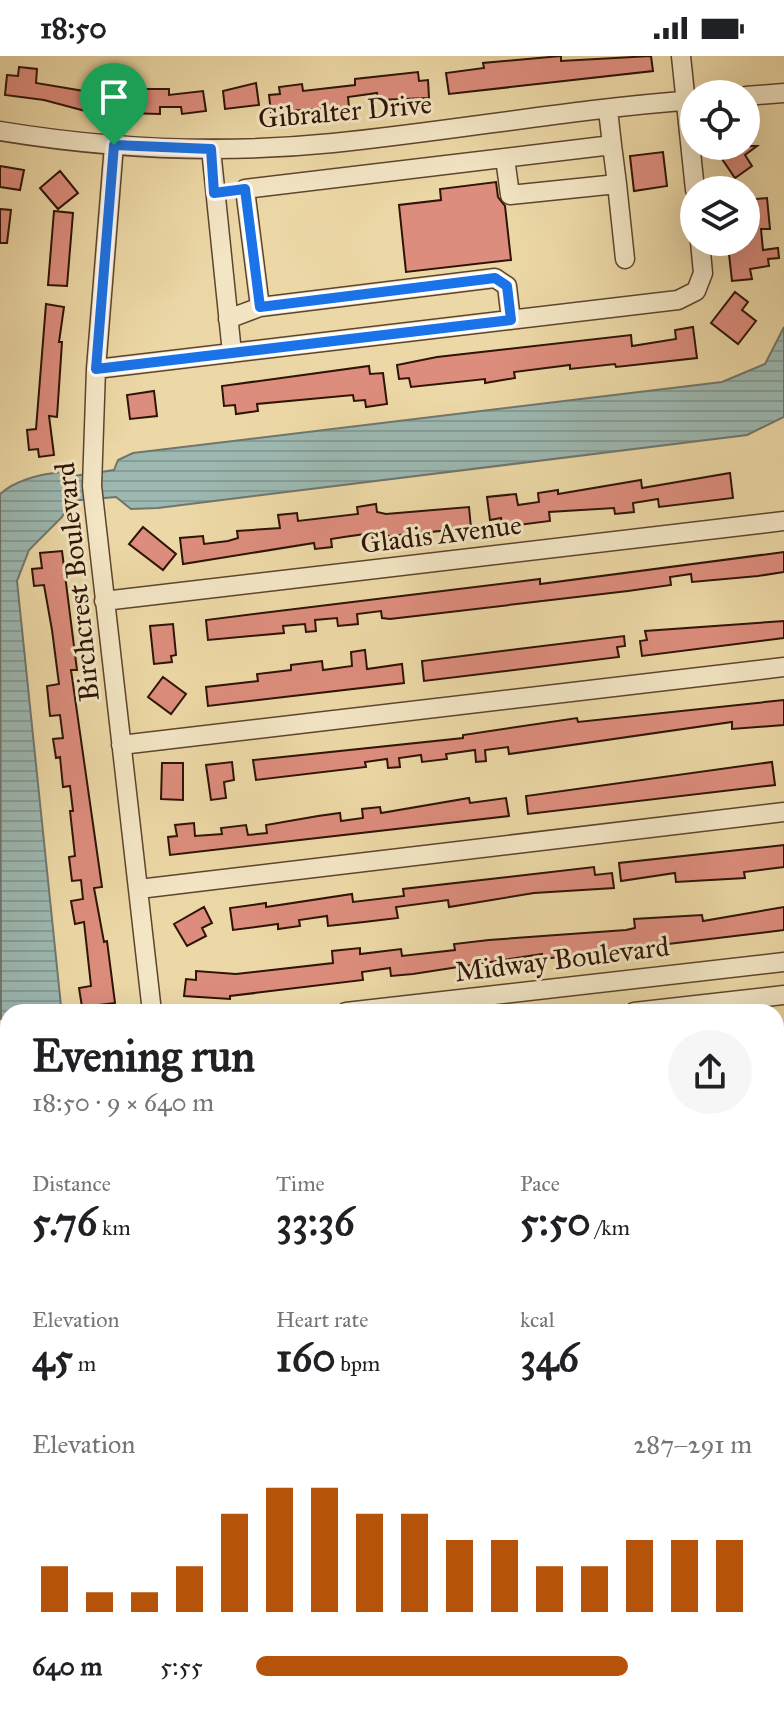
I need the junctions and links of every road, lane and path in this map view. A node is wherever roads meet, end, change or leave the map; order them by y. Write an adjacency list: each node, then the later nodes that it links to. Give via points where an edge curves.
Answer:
1 (681, 56): 2 (street)
2 (686, 80)
3 (784, 93): 4 (street)
4 (760, 95)
5 (680, 101): 6 (street, Gibralter Drive)
6 (608, 110): 9 (street); 10 (street, Gibralter Drive, via 331,143)
7 (0, 131): 8 (street, Gibralter Drive)
8 (114, 145): 10 (street, Gibralter Drive); 21 (street, Birchcrest Boulevard)
9 (612, 145): 11 (street); 12 (street)
10 (211, 149): 14 (street)
11 (505, 158): 12 (street, via 510,195); 13 (street)
12 (617, 184): 16 (street)
13 (245, 189): 14 (street); 17 (street)
14 (214, 193): 18 (street)
15 (701, 256): 19 (street, via 703,273 696,291 678,300)
16 (625, 259)
17 (260, 307): 18 (street); 19 (street, via 495,278 507,286)
18 (228, 319): 20 (street)
19 (511, 320): 20 (street)
20 (232, 353): 21 (street)
21 (96, 369): 23 (street, Birchcrest Boulevard, via 91,456)
22 (784, 521): 23 (street, Gladis Avenue)
23 (104, 601): 25 (street, Birchcrest Boulevard)
24 (784, 667): 25 (street)
25 (121, 745): 27 (street, Birchcrest Boulevard)
26 (784, 812): 27 (street)
27 (139, 889): 30 (street, Birchcrest Boulevard)
28 (784, 962): 31 (street, Midway Boulevard)
29 (784, 995): 32 (street)
30 (151, 1004)
31 (416, 1004)
32 (731, 1004)

